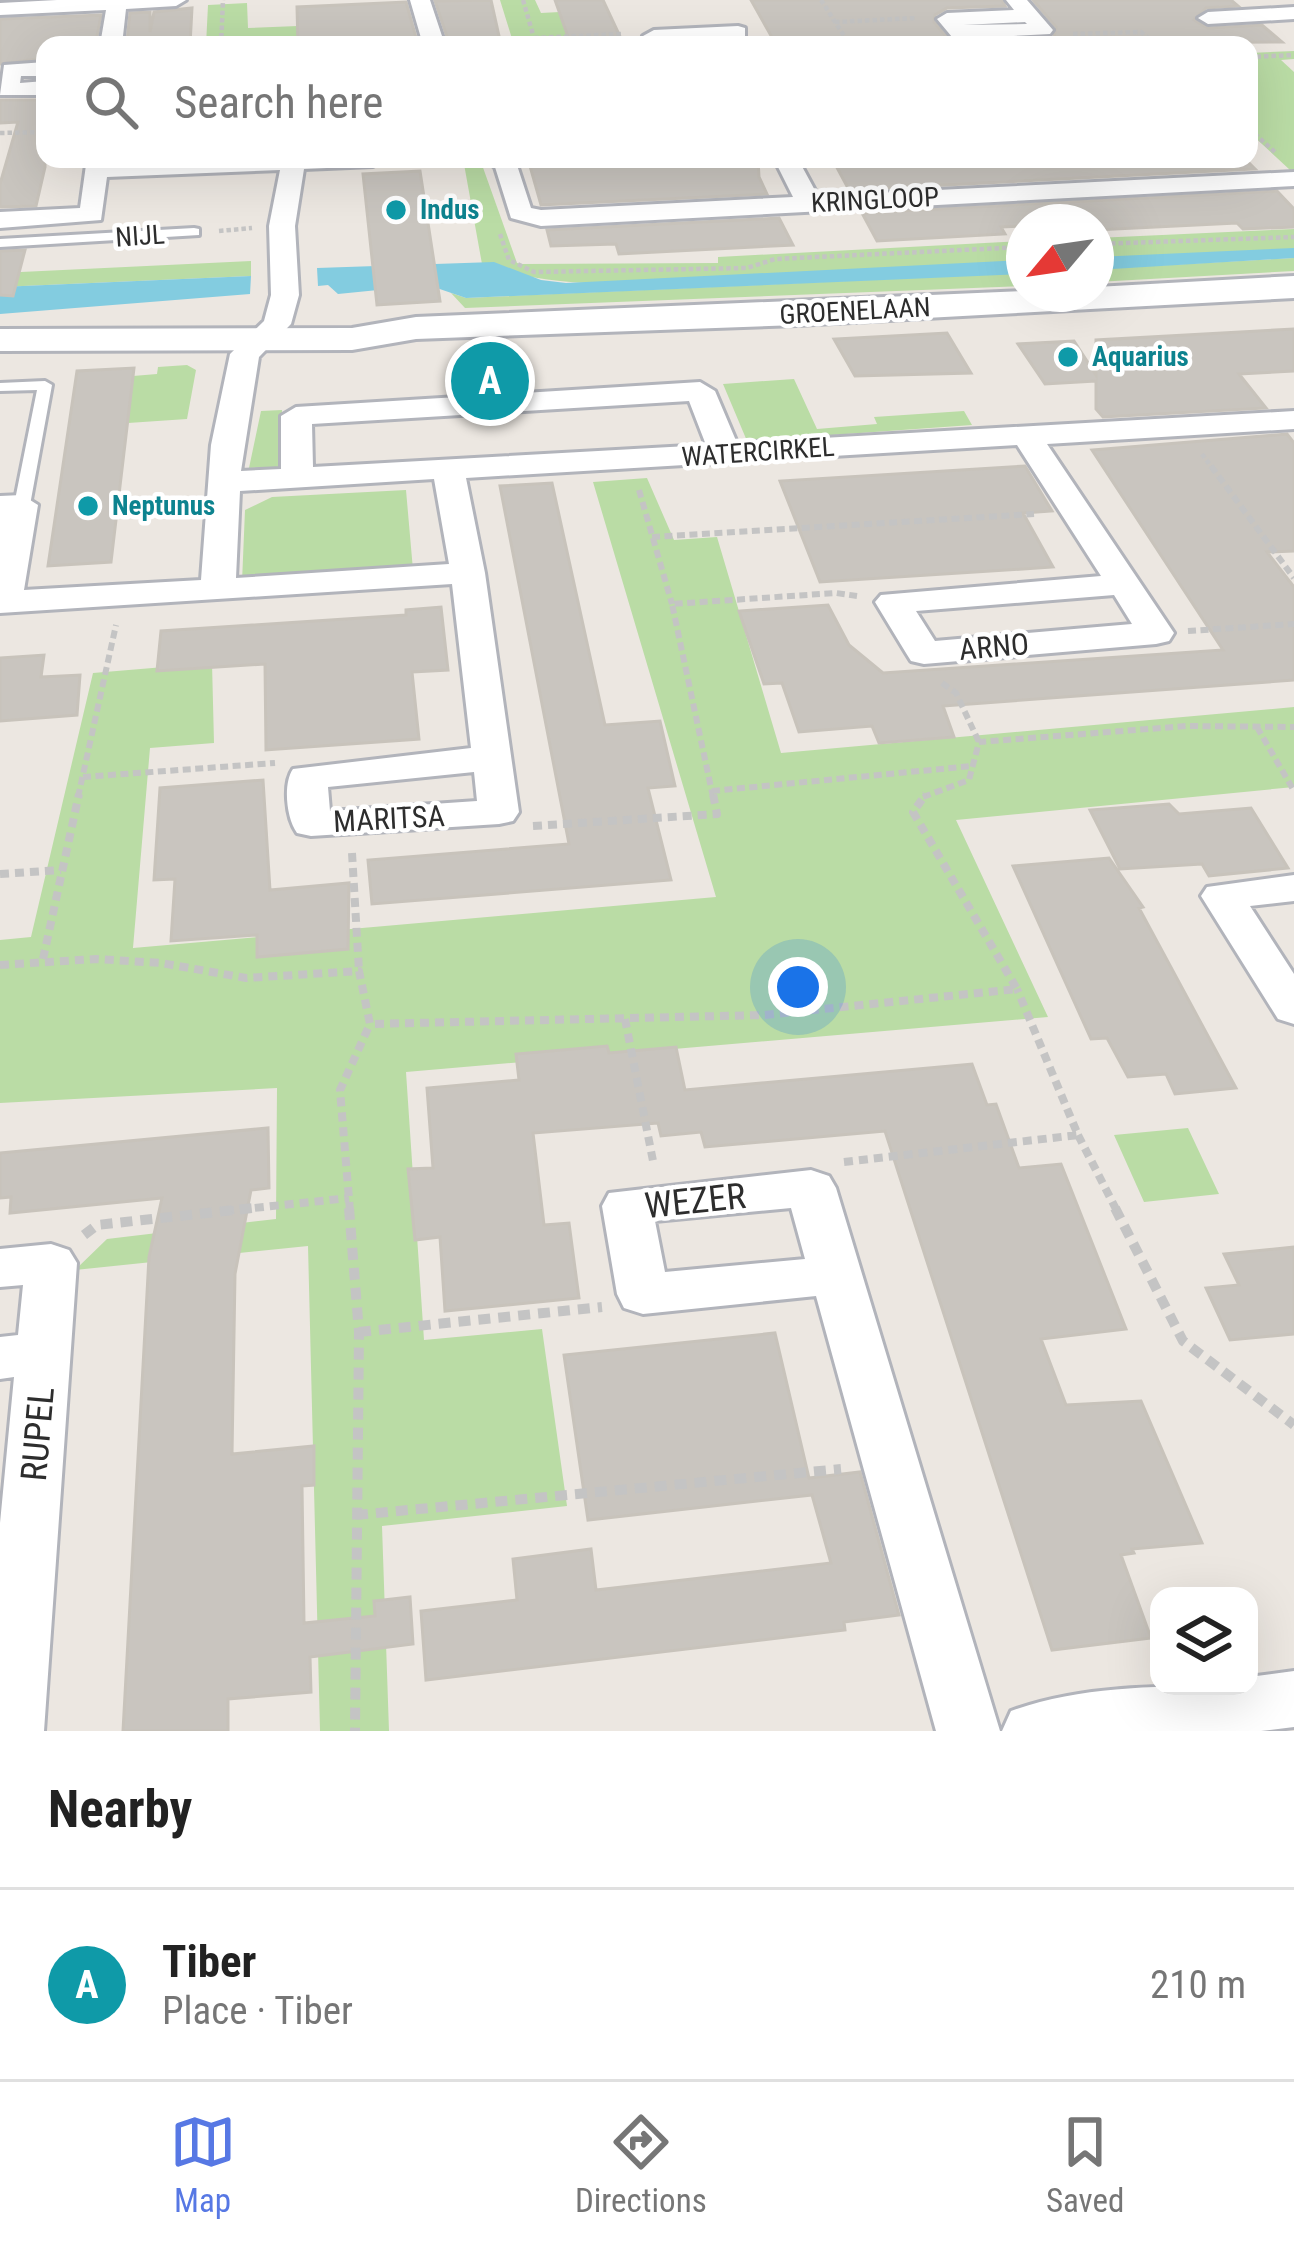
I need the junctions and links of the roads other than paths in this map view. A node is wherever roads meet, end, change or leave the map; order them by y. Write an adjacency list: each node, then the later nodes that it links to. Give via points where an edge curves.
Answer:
1 (176, 0): 3 (street)
2 (419, 0): 11 (street)
3 (117, 3): 5 (street); 10 (street)
4 (1023, 8): 8 (street, via 1042,30 958,33)
5 (0, 9)
6 (1294, 14): 7 (street)
7 (1208, 17)
8 (947, 19)
9 (738, 31): 12 (street)
10 (112, 36)
11 (431, 36)
12 (693, 36)
13 (36, 69): 14 (street, via 12,70 7,90)
14 (36, 88)
15 (152, 168): 24 (street, via 95,170)
16 (292, 168): 28 (street, via 282,226 285,295)
17 (507, 168): 22 (street, KRINGLOOP, via 520,213 541,218)
18 (791, 168): 22 (street)
19 (1169, 168): 21 (street)
20 (1294, 178): 21 (street, KRINGLOOP)
21 (1183, 183): 22 (street, KRINGLOOP)
22 (809, 203)
23 (0, 220): 24 (street)
24 (89, 227): 25 (lane, NIJL); 26 (lane, NIJL)
25 (194, 232)
26 (0, 243)
27 (1294, 286): 28 (street, GROENELAAN, via 416,328 383,337)
28 (267, 332): 29 (street, GROENELAAN, via 139,343); 36 (street, via 245,354)
29 (0, 340)
30 (0, 387): 37 (lane, via 45,385)
31 (1294, 420): 32 (street, WATERCIRKEL)
32 (1026, 435): 33 (street, WATERCIRKEL); 39 (street)
33 (726, 454): 34 (street, WATERCIRKEL); 35 (street, via 700,391 296,416)
34 (449, 471): 35 (street, WATERCIRKEL); 38 (street)
35 (297, 479): 36 (street, WATERCIRKEL)
36 (223, 482): 40 (street)
37 (11, 505): 41 (street)
38 (468, 572): 40 (street); 42 (street)
39 (1127, 584): 39 (street, ARNO, via 893,602 924,653 1156,633)
40 (218, 590): 41 (street)
41 (2, 602)
42 (491, 758): 42 (street, MARITSA, via 307,777 311,824 499,812)
43 (1294, 888): 44 (street, via 1222,896)
44 (1294, 1009)
45 (26, 1266): 47 (street, RUPEL)
46 (835, 1275): 46 (street, WEZER, via 811,1188 627,1206 644,1294); 50 (street)
47 (22, 1356): 49 (street, RUPEL)
48 (1294, 1699): 51 (street)
49 (12, 1731)
50 (968, 1731)
51 (1034, 1731)

